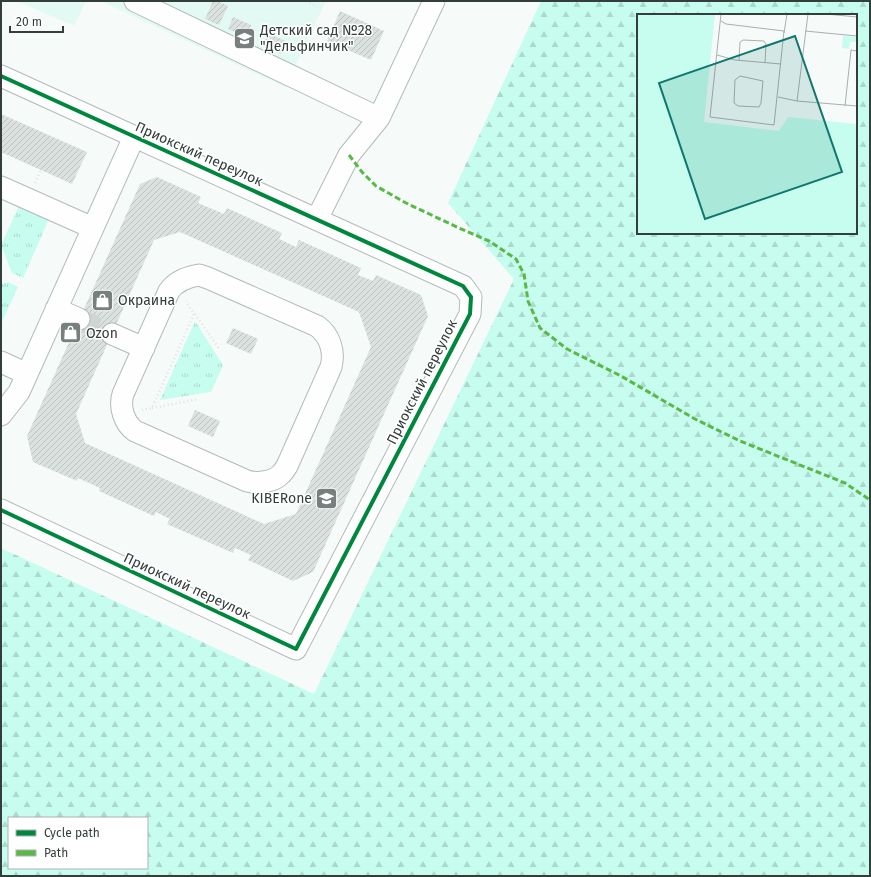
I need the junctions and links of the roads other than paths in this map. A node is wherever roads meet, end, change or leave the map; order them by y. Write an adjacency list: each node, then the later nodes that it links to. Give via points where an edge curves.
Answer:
1 (135, 1): 4 (street)
2 (434, 1): 4 (street)
3 (1, 76): 5 (street, Приокский переулок)
4 (379, 118): 7 (street, via 349,155)
5 (134, 137): 7 (street, Приокский переулок); 8 (street)
6 (1, 186): 8 (street)
7 (317, 220): 16 (street, Приокский переулок, via 463,286 471,297 470,314 296,649)
8 (93, 228): 9 (street)
9 (56, 309): 10 (street); 14 (street)
10 (79, 319)
11 (112, 334): 12 (street)
12 (144, 348): 12 (street, via 174,284 199,275 317,326 323,331 333,358 287,466 281,475 255,483 129,427 120,402)
13 (1, 362): 14 (street)
14 (27, 374): 15 (street, via 19,392)
15 (1, 415)
16 (1, 510)

